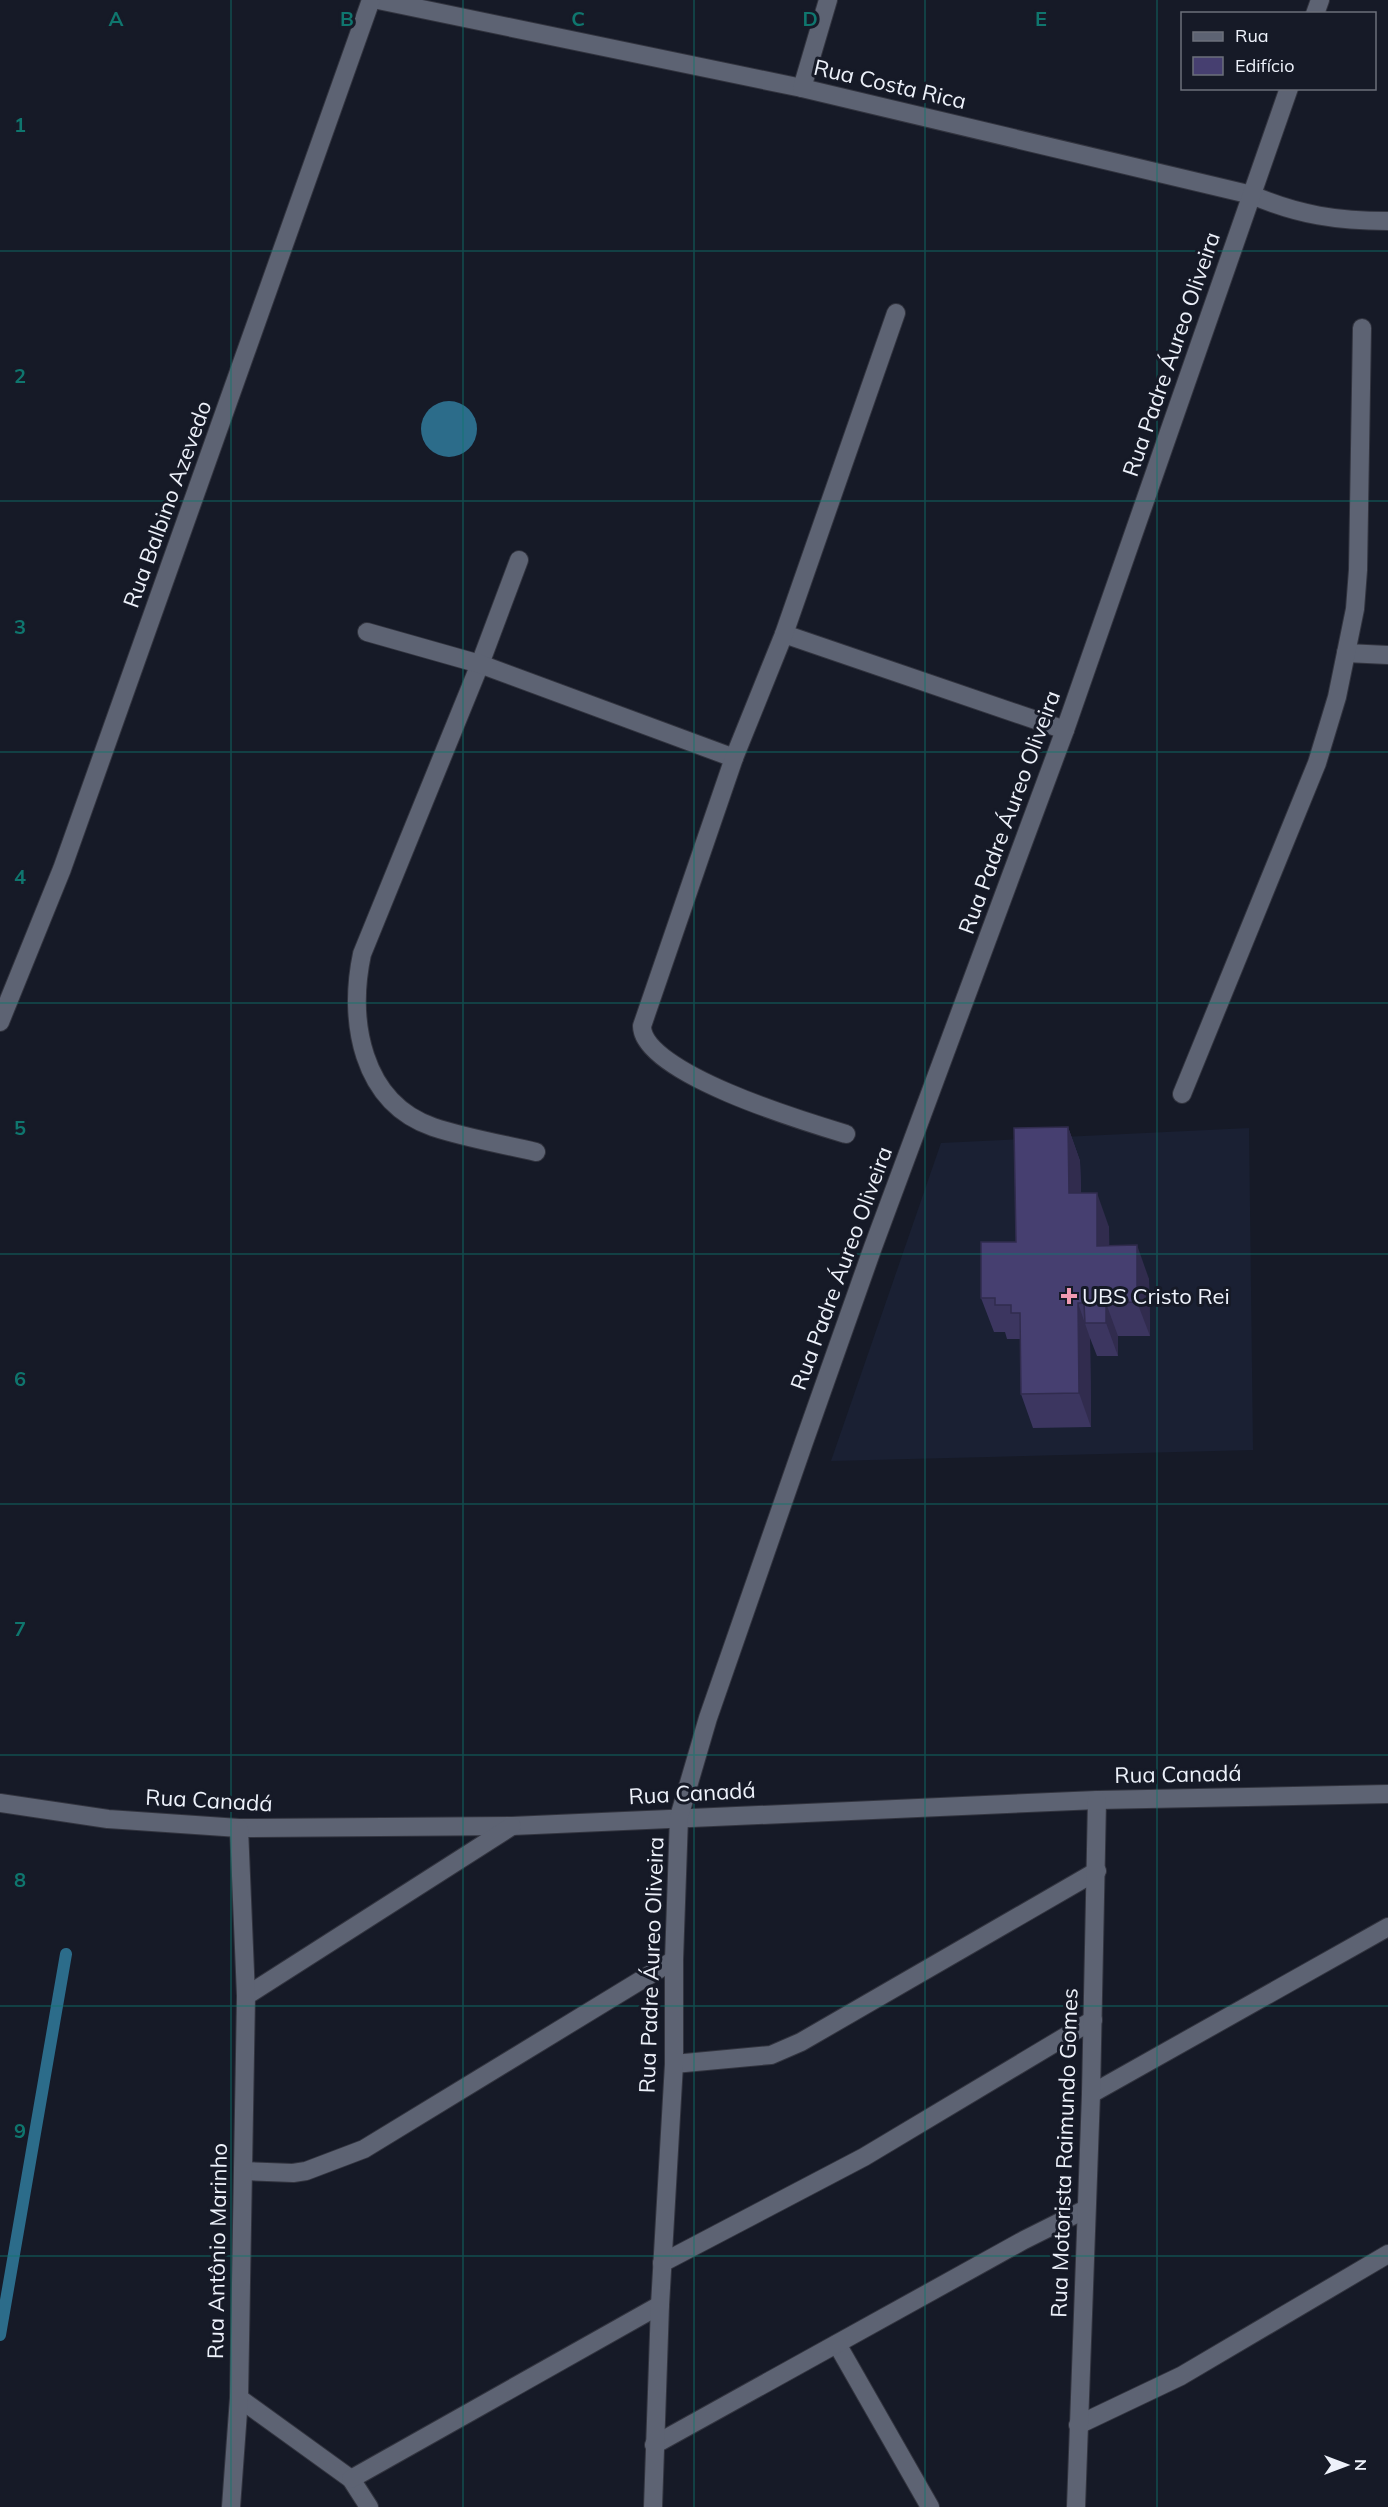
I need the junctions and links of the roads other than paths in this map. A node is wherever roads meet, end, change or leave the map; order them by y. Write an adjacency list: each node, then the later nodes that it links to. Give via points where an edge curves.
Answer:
1 (371, 0): 18 (street, Rua Balbino Azevedo, via 62,869)
2 (378, 0): 4 (street, Rua Costa Rica)
3 (828, 0): 4 (street)
4 (802, 88): 6 (street, Rua Costa Rica)
5 (1288, 90): 6 (street, Rua Padre Áureo Oliveira)
6 (1252, 195): 7 (street, Rua Costa Rica, via 1306,214); 16 (street, Rua Padre Áureo Oliveira)
7 (1388, 222)
8 (896, 313): 12 (street)
9 (1362, 328): 13 (street, via 1358,570)
10 (519, 560): 15 (street)
11 (367, 632): 15 (street)
12 (784, 634): 16 (street); 17 (street)
13 (1346, 653): 14 (street); 19 (street, via 1317,763)
14 (1388, 655)
15 (480, 664): 17 (street); 21 (street, via 362,954 355,1009 362,1050 373,1073 383,1092 408,1114 432,1127)
16 (1065, 730): 25 (street, Rua Padre Áureo Oliveira, via 873,1247 708,1718)
17 (734, 758): 20 (street, via 645,1014 642,1033 648,1046 661,1057 725,1091)
18 (0, 1022)
19 (1182, 1094)
20 (846, 1134)
21 (536, 1152)
22 (1388, 1794): 23 (street, Rua Canadá)
23 (1097, 1800): 25 (street, Rua Canadá); 28 (street, Rua Motorista Raimundo Gomes)
24 (0, 1803): 27 (street, Rua Canadá, via 108,1819)
25 (679, 1817): 26 (street, Rua Canadá); 30 (street, Rua Padre Áureo Oliveira)
26 (512, 1826): 27 (street, Rua Canadá); 31 (street)
27 (239, 1828): 31 (street, Rua Antônio Marinho)
28 (1097, 1871): 32 (street, Rua Motorista Raimundo Gomes); 33 (street, via 801,2042 771,2055)
29 (1388, 1927): 34 (street)
30 (674, 1960): 33 (street, Rua Padre Áureo Oliveira); 35 (street, via 364,2149 306,2171)
31 (246, 1996): 35 (street, Rua Antônio Marinho)
32 (1093, 2020): 34 (street, Rua Motorista Raimundo Gomes); 38 (street, via 864,2157)
33 (674, 2064): 38 (street, Rua Padre Áureo Oliveira)
34 (1091, 2094): 36 (street, Rua Motorista Raimundo Gomes)
35 (243, 2172): 41 (street, Rua Antônio Marinho)
36 (1086, 2209): 40 (street); 42 (street, Rua Motorista Raimundo Gomes)
37 (1388, 2254): 42 (street, via 1181,2376)
38 (662, 2262): 39 (street, Rua Padre Áureo Oliveira)
39 (660, 2305): 43 (street, Rua Padre Áureo Oliveira); 44 (street)
40 (837, 2344): 43 (street); 48 (street)
41 (239, 2398): 44 (street); 45 (street, Rua Antônio Marinho)
42 (1078, 2425): 49 (street, Rua Motorista Raimundo Gomes)
43 (654, 2445): 47 (street, Rua Padre Áureo Oliveira)
44 (351, 2479): 46 (street)
45 (231, 2507)
46 (369, 2507)
47 (653, 2507)
48 (930, 2507)
49 (1076, 2507)

